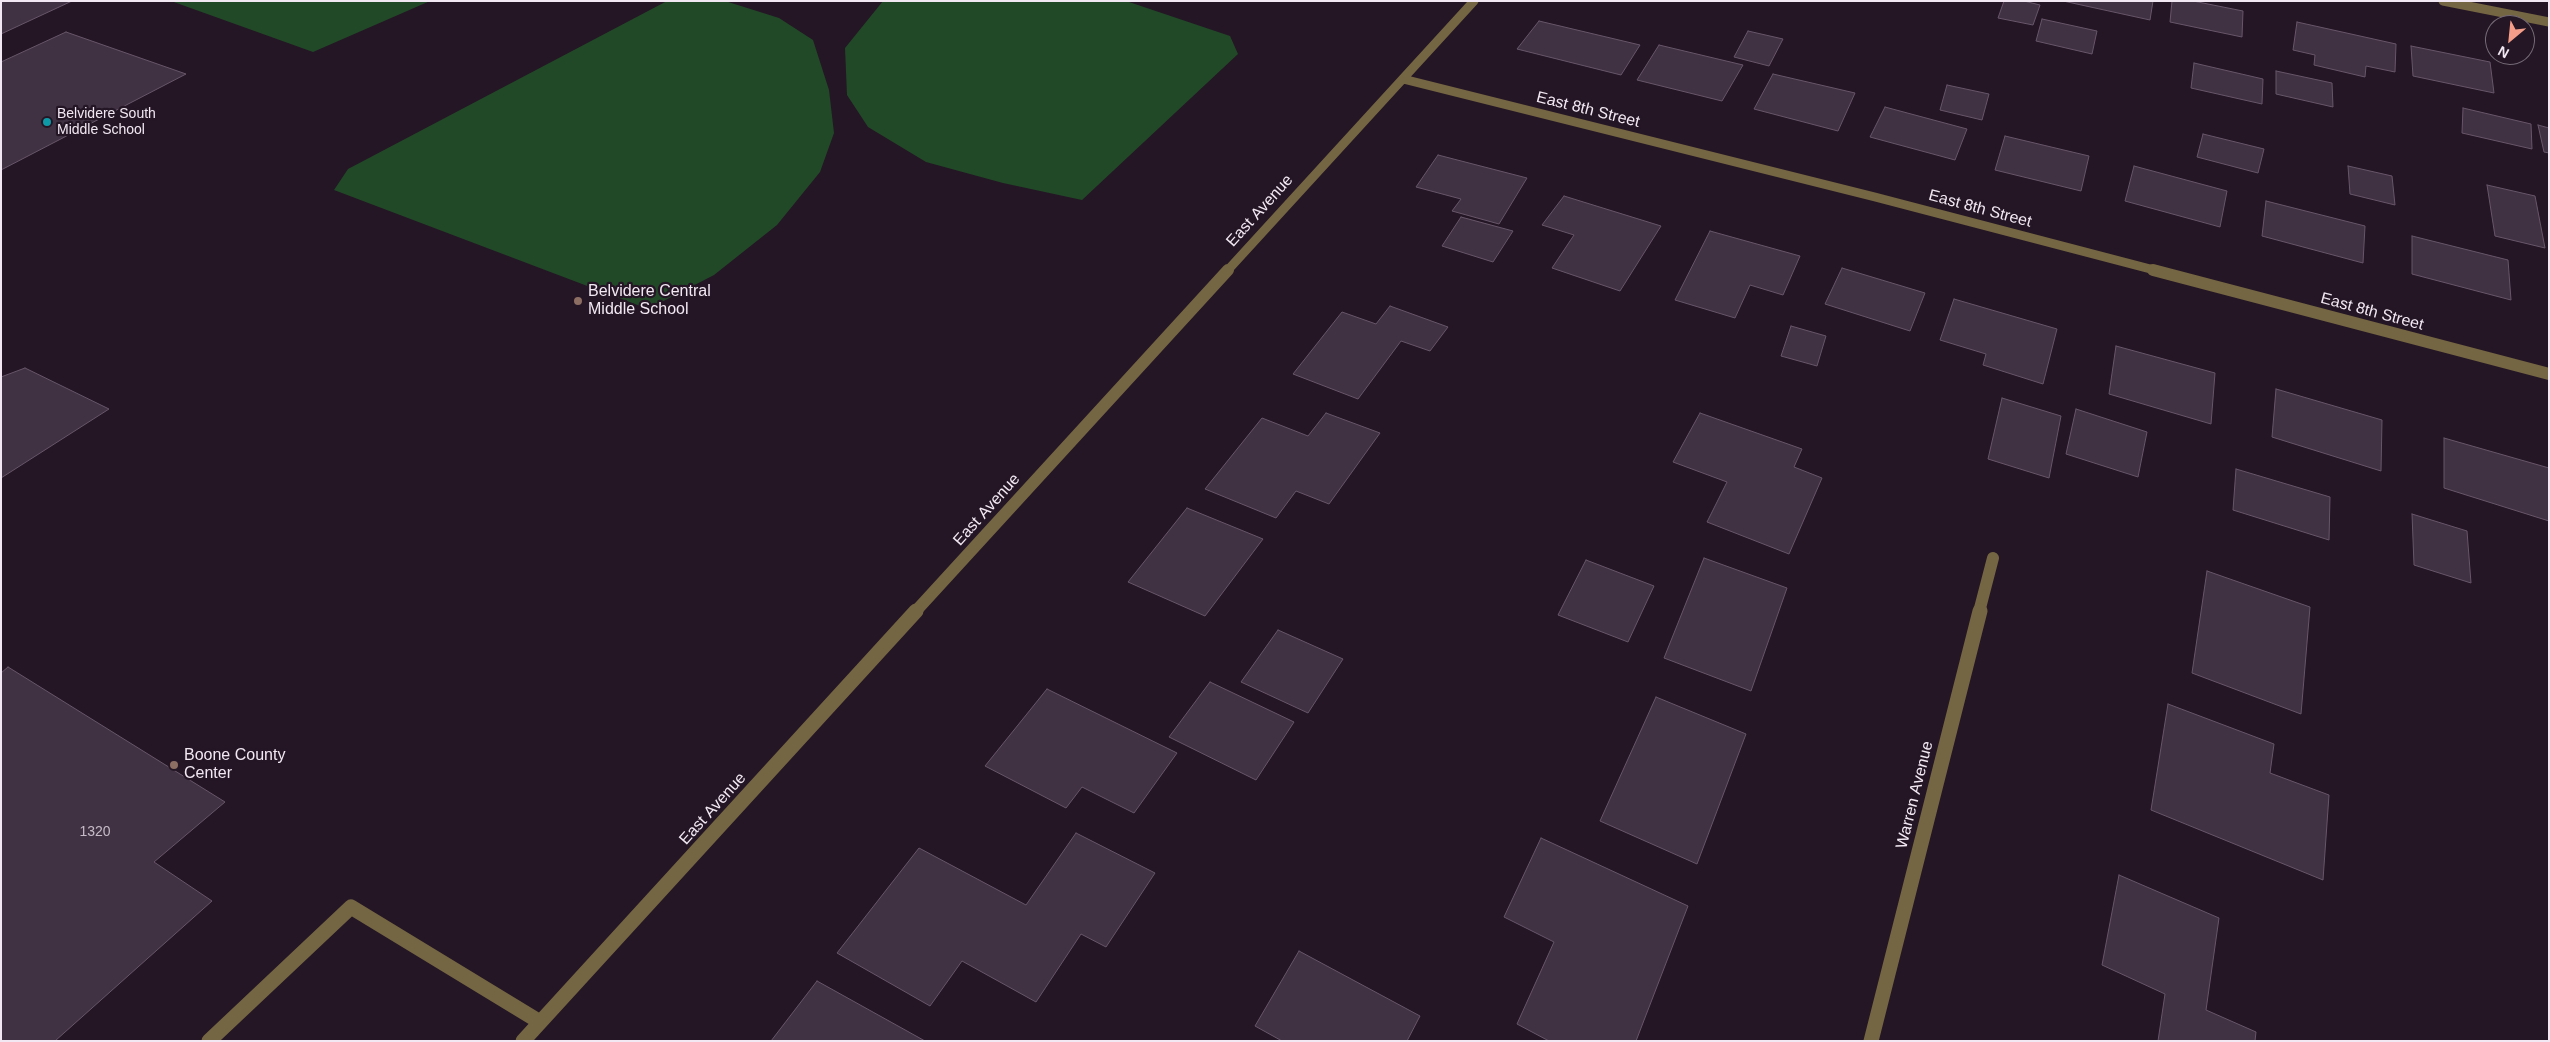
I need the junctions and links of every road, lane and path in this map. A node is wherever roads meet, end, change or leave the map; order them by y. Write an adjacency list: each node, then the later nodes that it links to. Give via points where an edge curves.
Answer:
1 (1474, 1): 4 (street, East Avenue)
2 (2443, 1): 3 (street)
3 (2549, 22)
4 (1403, 79): 5 (street, East 8th Street, via 1875,197); 7 (street, East Avenue)
5 (2549, 374)
6 (1993, 558): 10 (street, Warren Avenue)
7 (540, 1022): 8 (street, via 351,908); 9 (street, East Avenue)
8 (209, 1041)
9 (523, 1041)
10 (1871, 1041)

